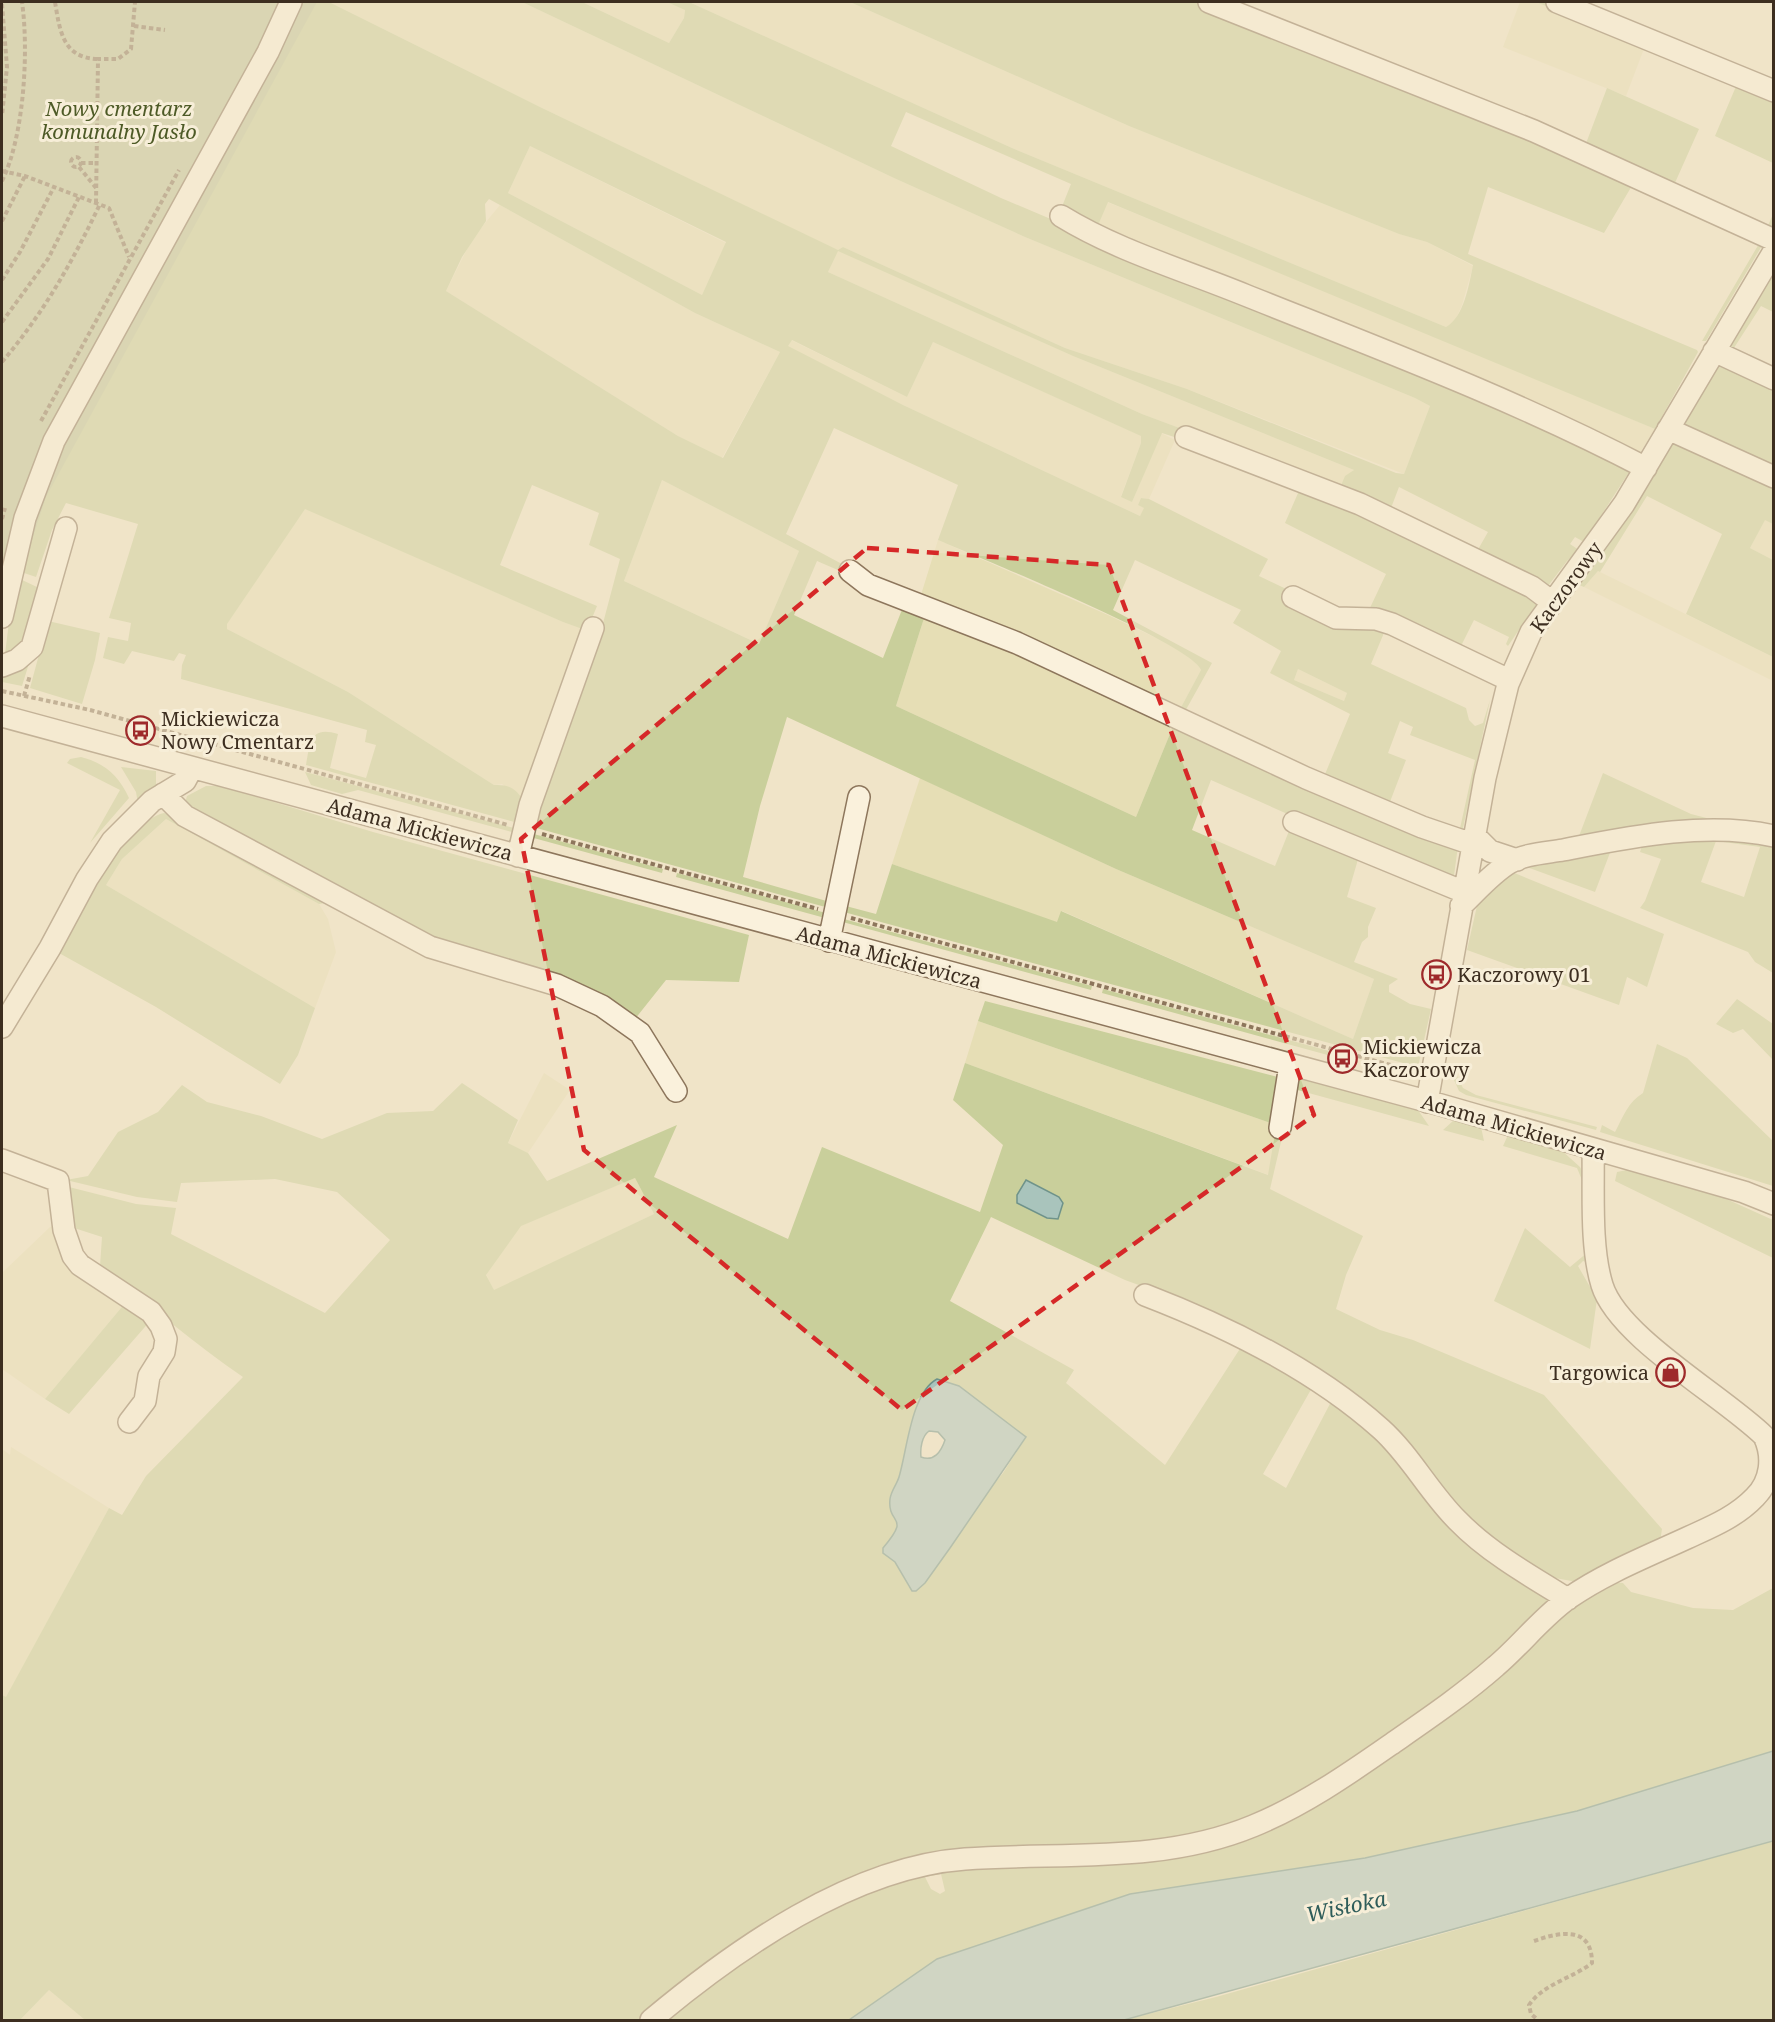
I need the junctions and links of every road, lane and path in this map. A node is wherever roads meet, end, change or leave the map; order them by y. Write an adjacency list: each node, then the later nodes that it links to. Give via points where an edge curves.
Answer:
1 (22, 2): 14 (path, via 26,56 20,112)
2 (55, 2): 10 (path, via 59,24 71,50 78,57)
3 (135, 2): 8 (path)
4 (291, 2): 25 (street, via 268,52)
5 (1209, 2): 23 (street, via 1534,131)
6 (1557, 2): 11 (street)
7 (2, 4): 12 (path, via 7,67)
8 (134, 26): 9 (path); 10 (path, via 128,53 118,59)
9 (165, 30)
10 (98, 59): 13 (path)
11 (1773, 91)
12 (2, 116)
13 (98, 163): 18 (path); 18 (path, via 80,165)
14 (4, 172): 15 (path); 16 (path)
15 (25, 176): 17 (path); 22 (path)
16 (2, 181)
17 (54, 187): 19 (path); 26 (path)
18 (97, 189): 20 (path)
19 (79, 197): 20 (path); 27 (path, via 48,259)
20 (98, 204): 25 (path, via 110,208 129,257); 29 (path, via 68,269)
21 (1061, 216): 33 (street, via 1144,255 1459,379)
22 (2, 221)
23 (1773, 240)
24 (1773, 251): 28 (street, Kaczorowy)
25 (145, 275): 39 (street, via 54,441 25,518)
26 (2, 280)
27 (2, 322)
28 (1714, 351): 30 (street); 31 (street, Kaczorowy)
29 (2, 362)
30 (1773, 379)
31 (1668, 429): 33 (street, Kaczorowy); 34 (street)
32 (1186, 437): 38 (street, via 1382,514 1532,587)
33 (1646, 468): 38 (street, Kaczorowy, via 1597,545)
34 (1773, 477)
35 (66, 528): 41 (street, via 32,647)
36 (850, 571): 51 (street, via 868,585 1017,642 1306,778 1422,827)
37 (1293, 597): 42 (street, via 1341,619 1376,619 1392,624)
38 (1552, 602): 42 (street, Kaczorowy, via 1531,632)
39 (2, 617)
40 (593, 628): 49 (street)
41 (2, 666)
42 (1509, 680): 51 (street, Kaczorowy)
43 (2, 691): 49 (path, via 90,710)
44 (2, 716): 45 (street, Adama Mickiewicza)
45 (192, 768): 46 (street, via 185,782); 52 (street, Adama Mickiewicza)
46 (163, 794): 57 (street, via 112,841); 60 (street, via 185,816 430,947 557,985 602,1006 640,1033)
47 (859, 797): 55 (street)
48 (1294, 822): 54 (street)
49 (524, 829): 52 (street); 55 (path)
50 (1773, 836): 53 (street, via 1750,831 1694,832 1601,843)
51 (1473, 840): 53 (street); 54 (street, Kaczorowy)
52 (518, 856): 56 (street, Adama Mickiewicza)
53 (1517, 860): 54 (street)
54 (1463, 899): 61 (street, Kaczorowy)
55 (834, 914): 56 (street); 59 (path)
56 (829, 941): 58 (street, Adama Mickiewicza)
57 (2, 1027)
58 (1290, 1065): 61 (street, Adama Mickiewicza); 62 (street)
59 (1409, 1070)
60 (676, 1091)
61 (1427, 1102): 63 (street, Adama Mickiewicza)
62 (1280, 1128)
63 (1593, 1149): 65 (street, Adama Mickiewicza, via 1744,1192); 68 (street, via 1597,1256 1602,1286 1611,1305 1623,1322 1764,1436 1770,1464 1763,1487 1735,1514)
64 (2, 1160): 67 (street, via 58,1181 64,1230 77,1261 150,1312 161,1326 166,1339 164,1352 149,1376 142,1406)
65 (1773, 1204)
66 (1145, 1295): 68 (street, via 1244,1337 1362,1413 1383,1431 1457,1520 1513,1564)
67 (129, 1422)
68 (1568, 1599): 70 (street, via 1468,1690 1371,1758 1277,1816 1215,1839 1139,1853 963,1859 900,1870 859,1886 733,1956)
69 (1534, 1941): 71 (path, via 1567,1933 1589,1945 1592,1955 1592,1963 1577,1975 1534,1998 1529,2005)
70 (651, 2020)
71 (1538, 2020)

